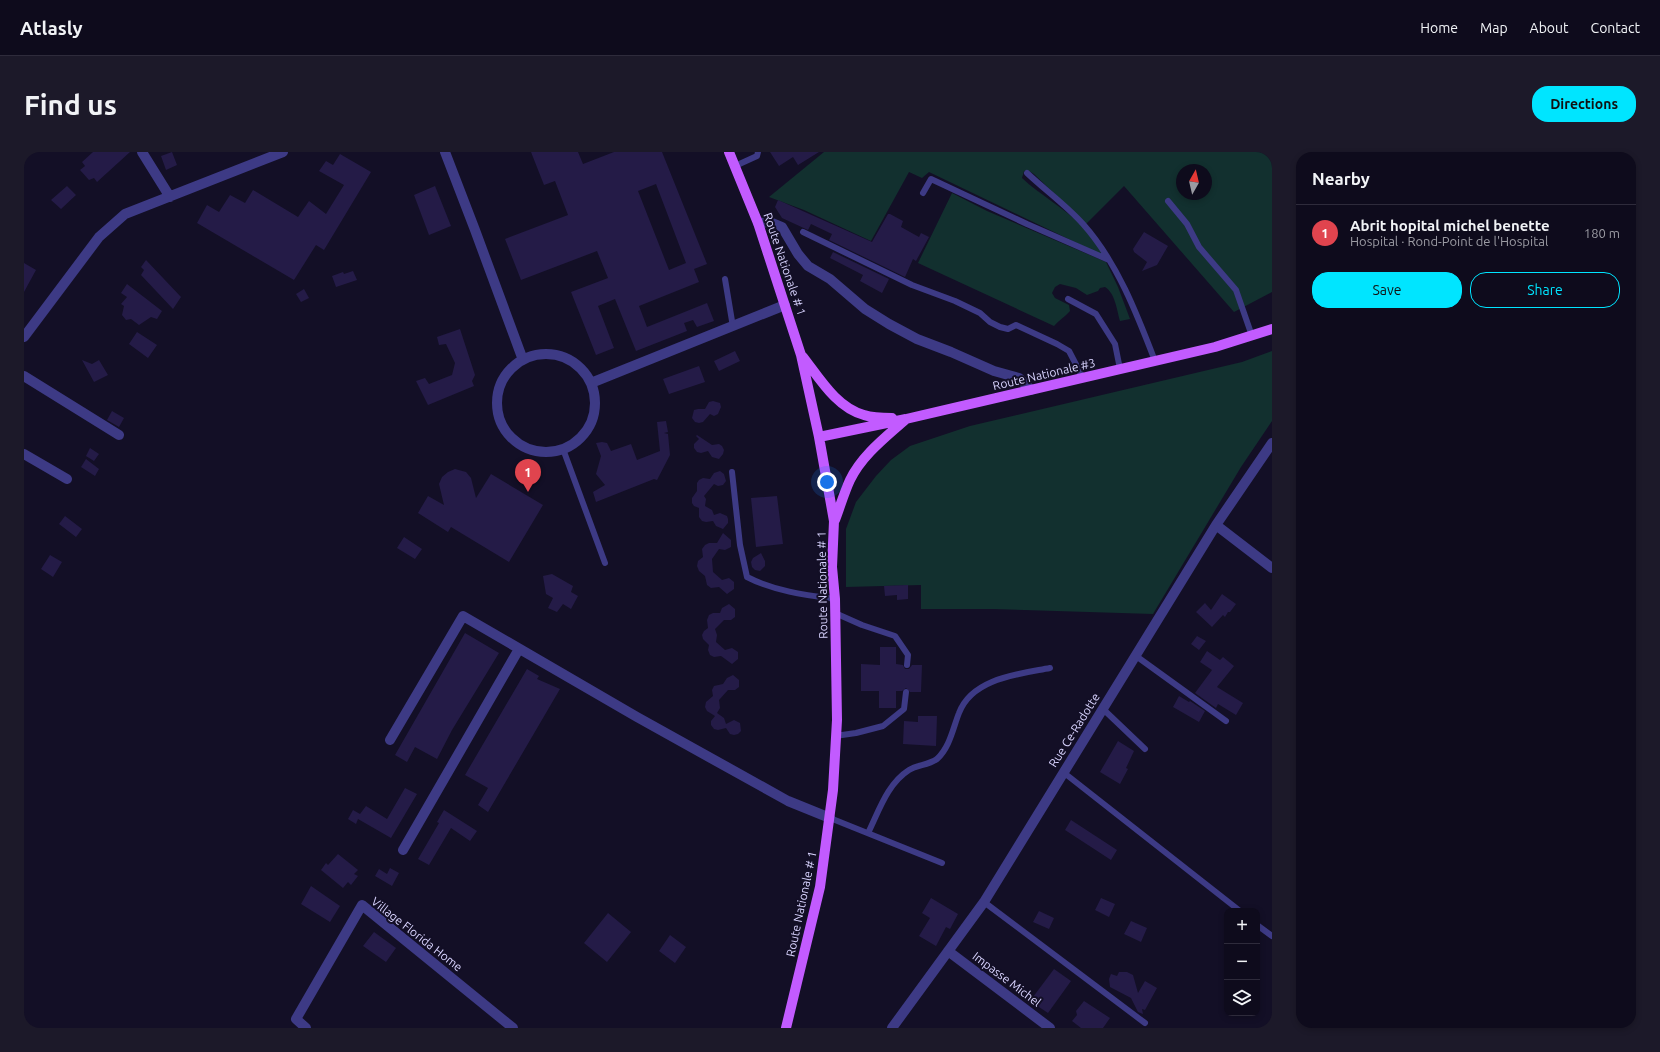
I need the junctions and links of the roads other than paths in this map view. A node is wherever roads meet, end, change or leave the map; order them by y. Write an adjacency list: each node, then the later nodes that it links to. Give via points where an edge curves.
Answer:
1 (142, 152): 9 (street)
2 (283, 152): 9 (street)
3 (445, 152): 22 (street)
4 (729, 152): 6 (main road, Route Nationale # 1)
5 (758, 152): 6 (lane, via 757,156)
6 (735, 166): 11 (main road, Route Nationale # 1)
7 (1027, 173): 13 (lane, via 1082,223)
8 (923, 193): 13 (lane, via 931,179)
9 (170, 197): 20 (street, via 125,214 98,237)
10 (1168, 201): 19 (lane, via 1187,224 1199,247 1236,290)
11 (758, 223): 16 (main road, Route Nationale # 1); 28 (street, via 770,222 782,227 808,266 830,279 864,309 917,339 994,371 1019,378)
12 (803, 232): 26 (lane, via 912,285 962,304 1000,327 1008,329 1016,326 1057,344 1068,351)
13 (1110, 261): 23 (lane, via 1146,336)
14 (725, 279): 17 (lane)
15 (1068, 299): 24 (lane, via 1096,314 1115,344)
16 (785, 305): 17 (street); 21 (main road, Route Nationale # 1)
17 (733, 327): 27 (street)
18 (1272, 329): 19 (main road, Route Nationale #3)
19 (1252, 336): 23 (main road, Route Nationale #3)
20 (24, 337)
21 (801, 356): 29 (main road, via 834,397 852,411 875,417); 31 (main road, Route Nationale # 1)
22 (523, 360): 27 (street, via 538,354 555,355 570,360 582,370); 33 (street, via 510,369 501,383 497,398 500,420 516,442 530,449 546,452)
23 (1155, 361): 24 (main road, Route Nationale #3)
24 (1120, 369): 26 (main road, Route Nationale #3)
25 (24, 376): 30 (street)
26 (1083, 378): 28 (main road, Route Nationale #3)
27 (591, 383): 33 (street, via 595,399 594,415 588,430 577,442)
28 (1030, 390): 29 (main road, Route Nationale #3)
29 (906, 419): 31 (main road, Route Nationale #3); 37 (main road, via 874,448 850,479)
30 (119, 436)
31 (820, 437): 37 (main road, Route Nationale # 1)
32 (1272, 442): 38 (street, Rue Ce-Radotte)
33 (563, 449): 39 (lane)
34 (24, 454): 36 (street)
35 (732, 472): 41 (lane, via 740,545 747,577 758,583 792,592)
36 (67, 479)
37 (834, 521): 41 (main road, Route Nationale # 1, via 832,567)
38 (1216, 525): 40 (street); 44 (street, Rue Ce-Radotte)
39 (605, 563)
40 (1272, 568)
41 (835, 599): 42 (main road, Route Nationale # 1)
42 (835, 613): 45 (lane, via 895,636 908,655); 50 (main road, Route Nationale # 1)
43 (519, 649): 51 (street, via 463,616); 54 (street, via 788,801); 56 (street)
44 (1136, 656): 48 (street, Rue Ce-Radotte); 49 (lane)
45 (907, 665)
46 (1050, 668): 55 (lane, via 984,685 967,698 946,747 936,759 912,768 901,776 889,791)
47 (906, 692): 50 (lane, via 904,709 883,726 856,734)
48 (1102, 708): 52 (lane); 53 (street, Rue Ce-Radotte)
49 (1226, 721)
50 (836, 736): 54 (main road, Route Nationale # 1)
51 (390, 740)
52 (1145, 749)
53 (1063, 772): 58 (street, Rue Ce-Radotte); 59 (lane)
54 (830, 818): 55 (lane); 66 (main road, Route Nationale # 1, via 820,887)
55 (868, 833): 57 (lane)
56 (403, 850)
57 (942, 862)
58 (984, 902): 62 (street, Rue Ce-Radotte); 63 (lane)
59 (1236, 908)
60 (1260, 926): 61 (lane)
61 (1272, 936)
62 (948, 951): 67 (street, Rue Ce-Radotte); 68 (street, Impasse Michel)
63 (1145, 1023)
64 (306, 1028): 65 (street, Village Florida Home, via 296,1020 362,905)
65 (513, 1028)
66 (786, 1028)
67 (892, 1028)
68 (1050, 1028)

